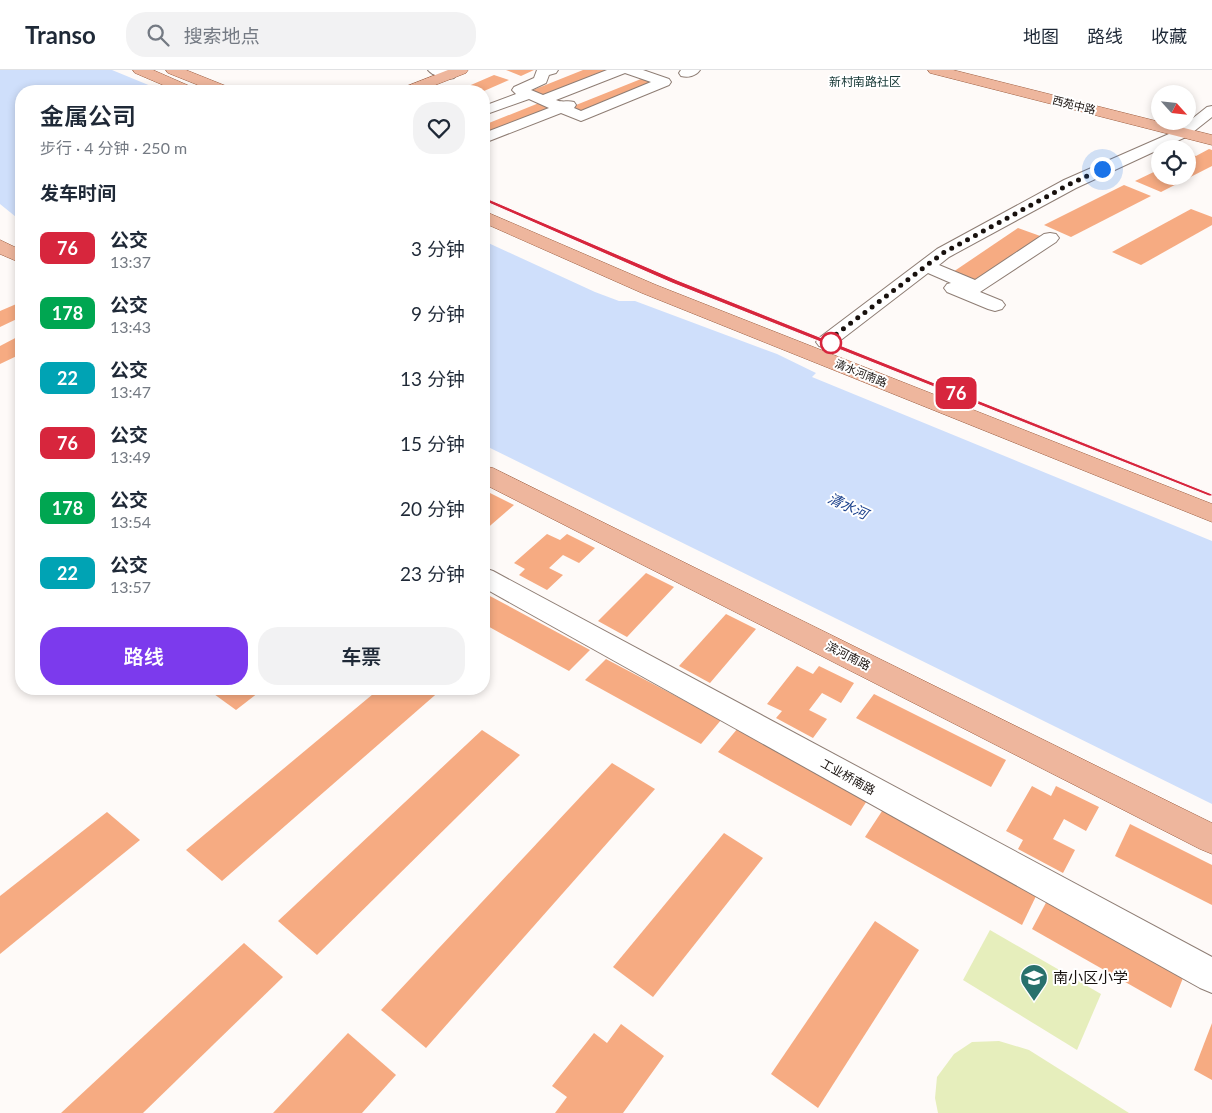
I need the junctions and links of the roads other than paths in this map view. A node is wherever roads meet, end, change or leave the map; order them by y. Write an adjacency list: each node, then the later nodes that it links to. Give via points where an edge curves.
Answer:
1 (140, 70): 9 (main road)
2 (173, 70): 10 (main road)
3 (551, 70): 13 (street, via 542,73 541,80 519,90)
4 (620, 70): 14 (street)
5 (935, 70): 19 (main road, 西苑中路)
6 (968, 70): 18 (main road, 西苑中路)
7 (454, 72): 11 (main road); 12 (main road)
8 (636, 72): 15 (street); 15 (street, via 664,82 581,116)
9 (176, 85)
10 (211, 85)
11 (422, 85)
12 (437, 85)
13 (526, 94): 14 (street); 16 (street)
14 (542, 101): 15 (street)
15 (561, 108): 25 (street)
16 (490, 109)
17 (1212, 110): 20 (street)
18 (1151, 115)
19 (1151, 119)
20 (1196, 119)
21 (1196, 128): 24 (main road, 西苑中路)
22 (1175, 130): 30 (street, via 943,253)
23 (1191, 130): 26 (main road, 西苑中路)
24 (1212, 130)
25 (490, 136)
26 (1212, 140)
27 (490, 202): 32 (main road, 清水河南路, via 675,282)
28 (490, 219): 36 (main road, 清水河南路, via 649,289)
29 (1050, 238): 30 (street, via 978,287)
30 (921, 269): 31 (street); 32 (street)
31 (995, 305)
32 (826, 342): 35 (main road, 清水河南路)
33 (490, 468): 38 (main road, 滨河南路)
34 (490, 477): 39 (main road, 滨河南路)
35 (1212, 494)
36 (1212, 514)
37 (490, 580): 40 (street, 工业桥南路)
38 (1212, 825)
39 (1212, 839)
40 (1212, 976)

